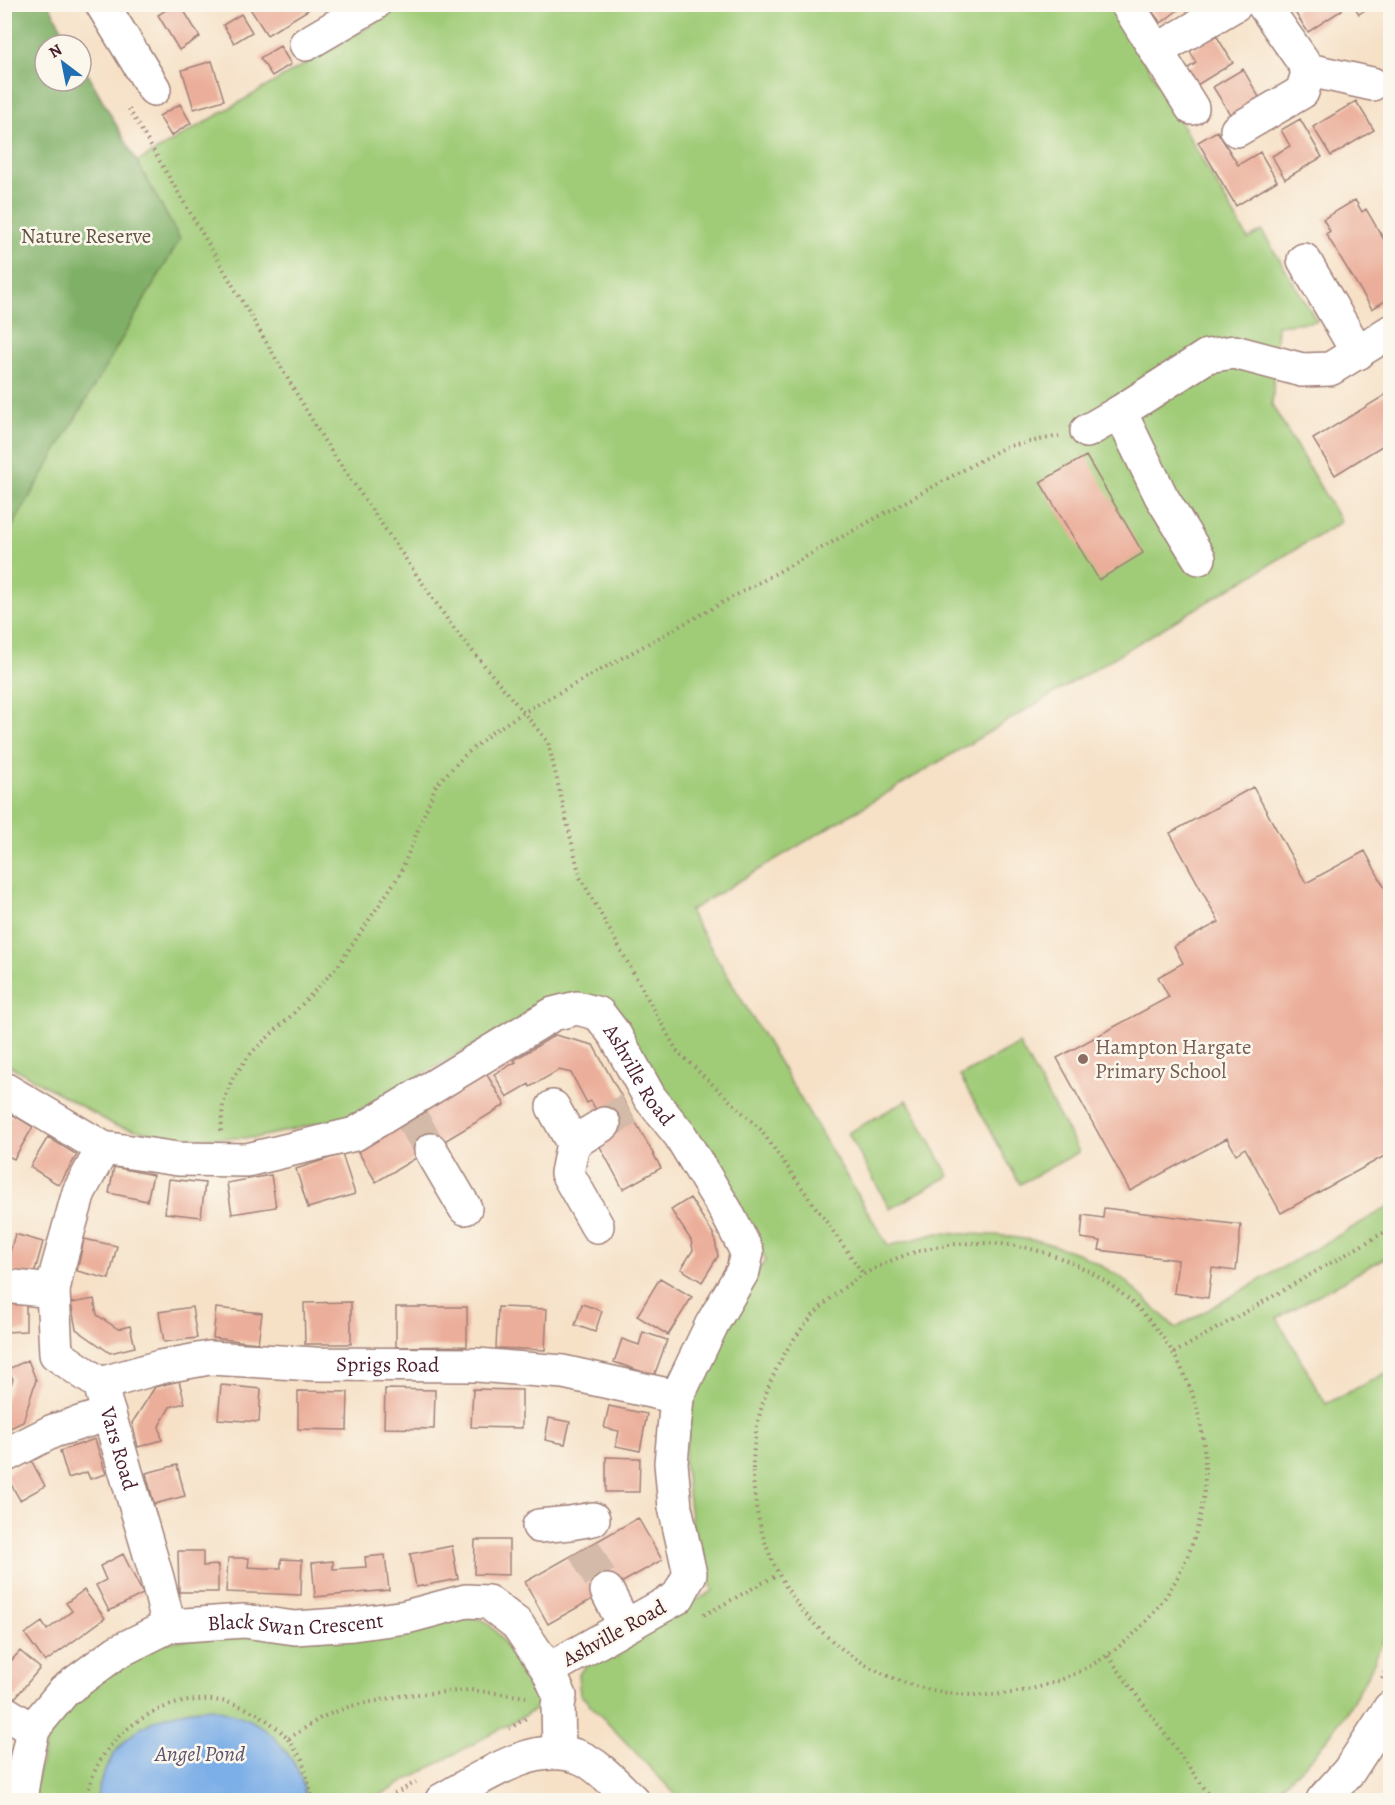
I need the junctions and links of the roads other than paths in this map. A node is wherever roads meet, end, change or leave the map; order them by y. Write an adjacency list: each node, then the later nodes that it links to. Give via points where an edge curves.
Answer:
1 (374, 4): 6 (street)
2 (1126, 4): 7 (street)
3 (1236, 4): 7 (street)
4 (1263, 4): 8 (street)
5 (88, 10): 10 (street)
6 (306, 44)
7 (1156, 51): 11 (street)
8 (1309, 70): 9 (street); 12 (street, via 1302,92)
9 (1372, 84)
10 (140, 98)
11 (1192, 108)
12 (1237, 130)
13 (1304, 260): 15 (street)
14 (1390, 332): 15 (street)
15 (1358, 353): 16 (street, via 1330,369 1302,370 1234,352 1207,356)
16 (1120, 412): 17 (street); 18 (street, via 1161,496)
17 (1086, 431)
18 (1199, 558)
19 (4, 1089): 23 (street, Ashville Road)
20 (554, 1107): 22 (street)
21 (627, 1110): 22 (street); 23 (street, Ashville Road, via 615,1035 599,1014 577,1008 553,1014 407,1111 355,1134 247,1160 178,1159); 29 (street, Ashville Road, via 680,1135 747,1252 744,1271 712,1324)
22 (573, 1143): 26 (street, via 567,1173)
23 (103, 1148): 28 (street, Vars Road, via 79,1192)
24 (430, 1150): 25 (street)
25 (466, 1208)
26 (597, 1226)
27 (4, 1286): 28 (street)
28 (53, 1291): 30 (street, Vars Road, via 56,1354)
29 (677, 1398): 30 (street, Sprigs Road, via 563,1372 477,1365 315,1364 209,1358 160,1367); 34 (street, Ashville Road, via 671,1463 675,1507 690,1574 678,1597)
30 (104, 1399): 31 (street, Sprigs Road); 33 (street, Vars Road)
31 (4, 1456)
32 (607, 1591): 34 (street)
33 (169, 1626): 35 (street, Black Swan Crescent, via 244,1621 295,1628 353,1624 406,1617 466,1601 488,1602 517,1624); 38 (street, Black Swan Crescent, via 117,1652 64,1692)
34 (626, 1626): 35 (street, Ashville Road)
35 (554, 1683): 39 (street)
36 (4, 1712): 38 (street)
37 (1389, 1714): 43 (street, via 1350,1771)
38 (33, 1730): 40 (street, Black Swan Crescent)
39 (559, 1752): 41 (street, via 524,1758); 42 (street, via 592,1764)
40 (20, 1800)
41 (442, 1800)
42 (632, 1800)
43 (1323, 1800)

